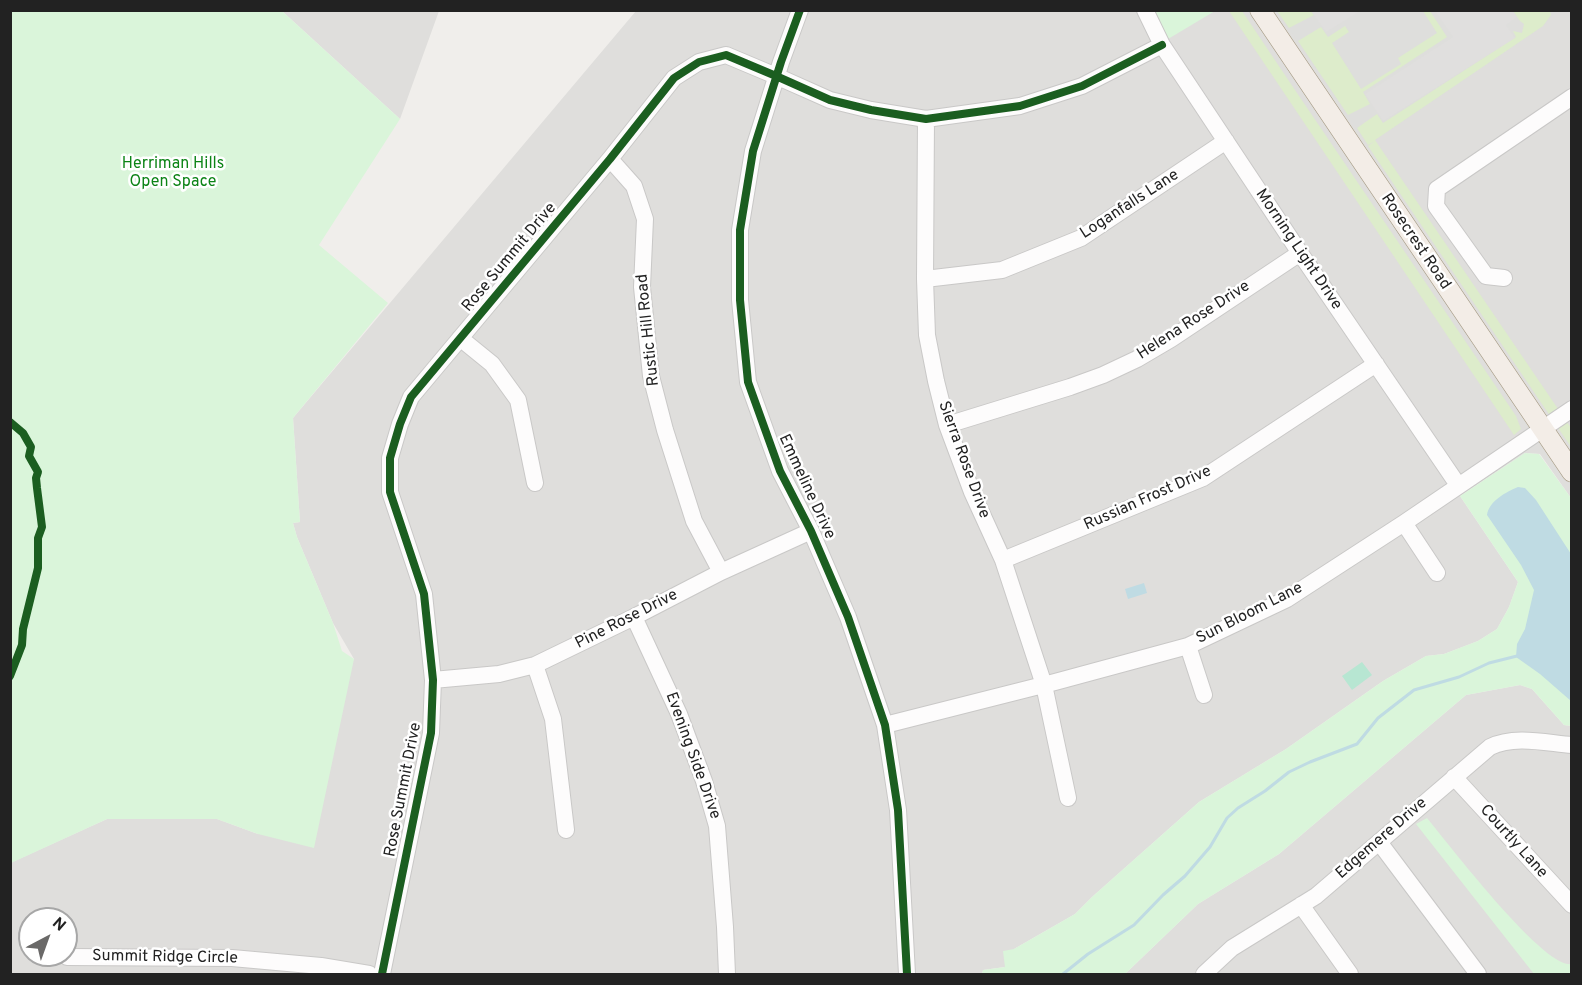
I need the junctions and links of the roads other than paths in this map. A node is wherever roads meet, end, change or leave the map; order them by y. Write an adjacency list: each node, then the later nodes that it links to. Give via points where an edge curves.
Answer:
1 (800, 10): 5 (street, Emmeline Drive)
2 (1145, 10): 4 (street, Morning Light Drive)
3 (1260, 10): 17 (main road, Rosecrest Road)
4 (1162, 45): 7 (street, Rose Summit Drive, via 1072,90 1020,106); 8 (street, Morning Light Drive)
5 (776, 76): 7 (street, Rose Summit Drive, via 830,100); 9 (street, Rose Summit Drive, via 726,55 699,62 674,78); 22 (street, Emmeline Drive, via 753,150 741,219 740,300 748,382 780,471)
6 (1569, 104): 11 (street, via 1437,189 1436,206 1486,276)
7 (926, 119): 12 (street, Sierra Rose Drive)
8 (1226, 141): 10 (street, Morning Light Drive); 12 (street, Loganfalls Lane, via 1081,238 1002,270)
9 (610, 159): 13 (street, Rose Summit Drive); 24 (street, Rustic Hill Road, via 634,186 645,219 642,287 651,376 694,521)
10 (1300, 253): 14 (street, Morning Light Drive); 16 (street, Helena Rose Drive, via 1128,363 1070,387)
11 (1504, 278)
12 (924, 279): 16 (street, Sierra Rose Drive, via 927,335)
13 (460, 338): 19 (street, via 492,364 518,400); 29 (street, Rose Summit Drive, via 411,397 390,458 390,492 424,594)
14 (1376, 364): 20 (street, Morning Light Drive); 23 (street, Russian Frost Drive, via 1203,478)
15 (1572, 409): 17 (street, Sun Bloom Lane)
16 (946, 425): 23 (street, Sierra Rose Drive)
17 (1542, 429): 18 (main road, Rosecrest Road); 20 (street, Sun Bloom Lane)
18 (1572, 472)
19 (535, 483)
20 (1458, 485): 21 (street, Sun Bloom Lane)
21 (1404, 523): 25 (street); 27 (street, Sun Bloom Lane, via 1287,599)
22 (811, 531): 24 (street, Pine Rose Drive); 32 (street, Emmeline Drive, via 848,617)
23 (1003, 560): 30 (street, Sierra Rose Drive)
24 (721, 572): 26 (street, Pine Rose Drive)
25 (1437, 573)
26 (634, 617): 28 (street, Pine Rose Drive); 43 (street, Evening Side Drive, via 679,714 717,826)
27 (1188, 646): 30 (street, Sun Bloom Lane); 31 (street)
28 (535, 665): 29 (street, Pine Rose Drive, via 499,674); 36 (street, via 553,719)
29 (433, 680): 42 (street, Rose Summit Drive, via 431,733)
30 (1044, 685): 32 (street, Sun Bloom Lane); 35 (street, Sierra Rose Drive)
31 (1204, 695)
32 (885, 725): 44 (street, Emmeline Drive, via 898,810)
33 (1572, 745): 34 (street, Edgemere Drive, via 1502,742)
34 (1455, 777): 37 (street, Edgemere Drive); 39 (street, Courtly Lane)
35 (1068, 798)
36 (567, 831)
37 (1379, 842): 38 (street, Edgemere Drive); 47 (street)
38 (1301, 905): 45 (street, Edgemere Drive, via 1232,948); 46 (street)
39 (1572, 905)
40 (78, 957): 41 (street, Summit Ridge Circle, via 232,958 321,966)
41 (369, 975)
42 (382, 975)
43 (728, 975)
44 (907, 975)
45 (1204, 975)
46 (1350, 975)
47 (1478, 975)

